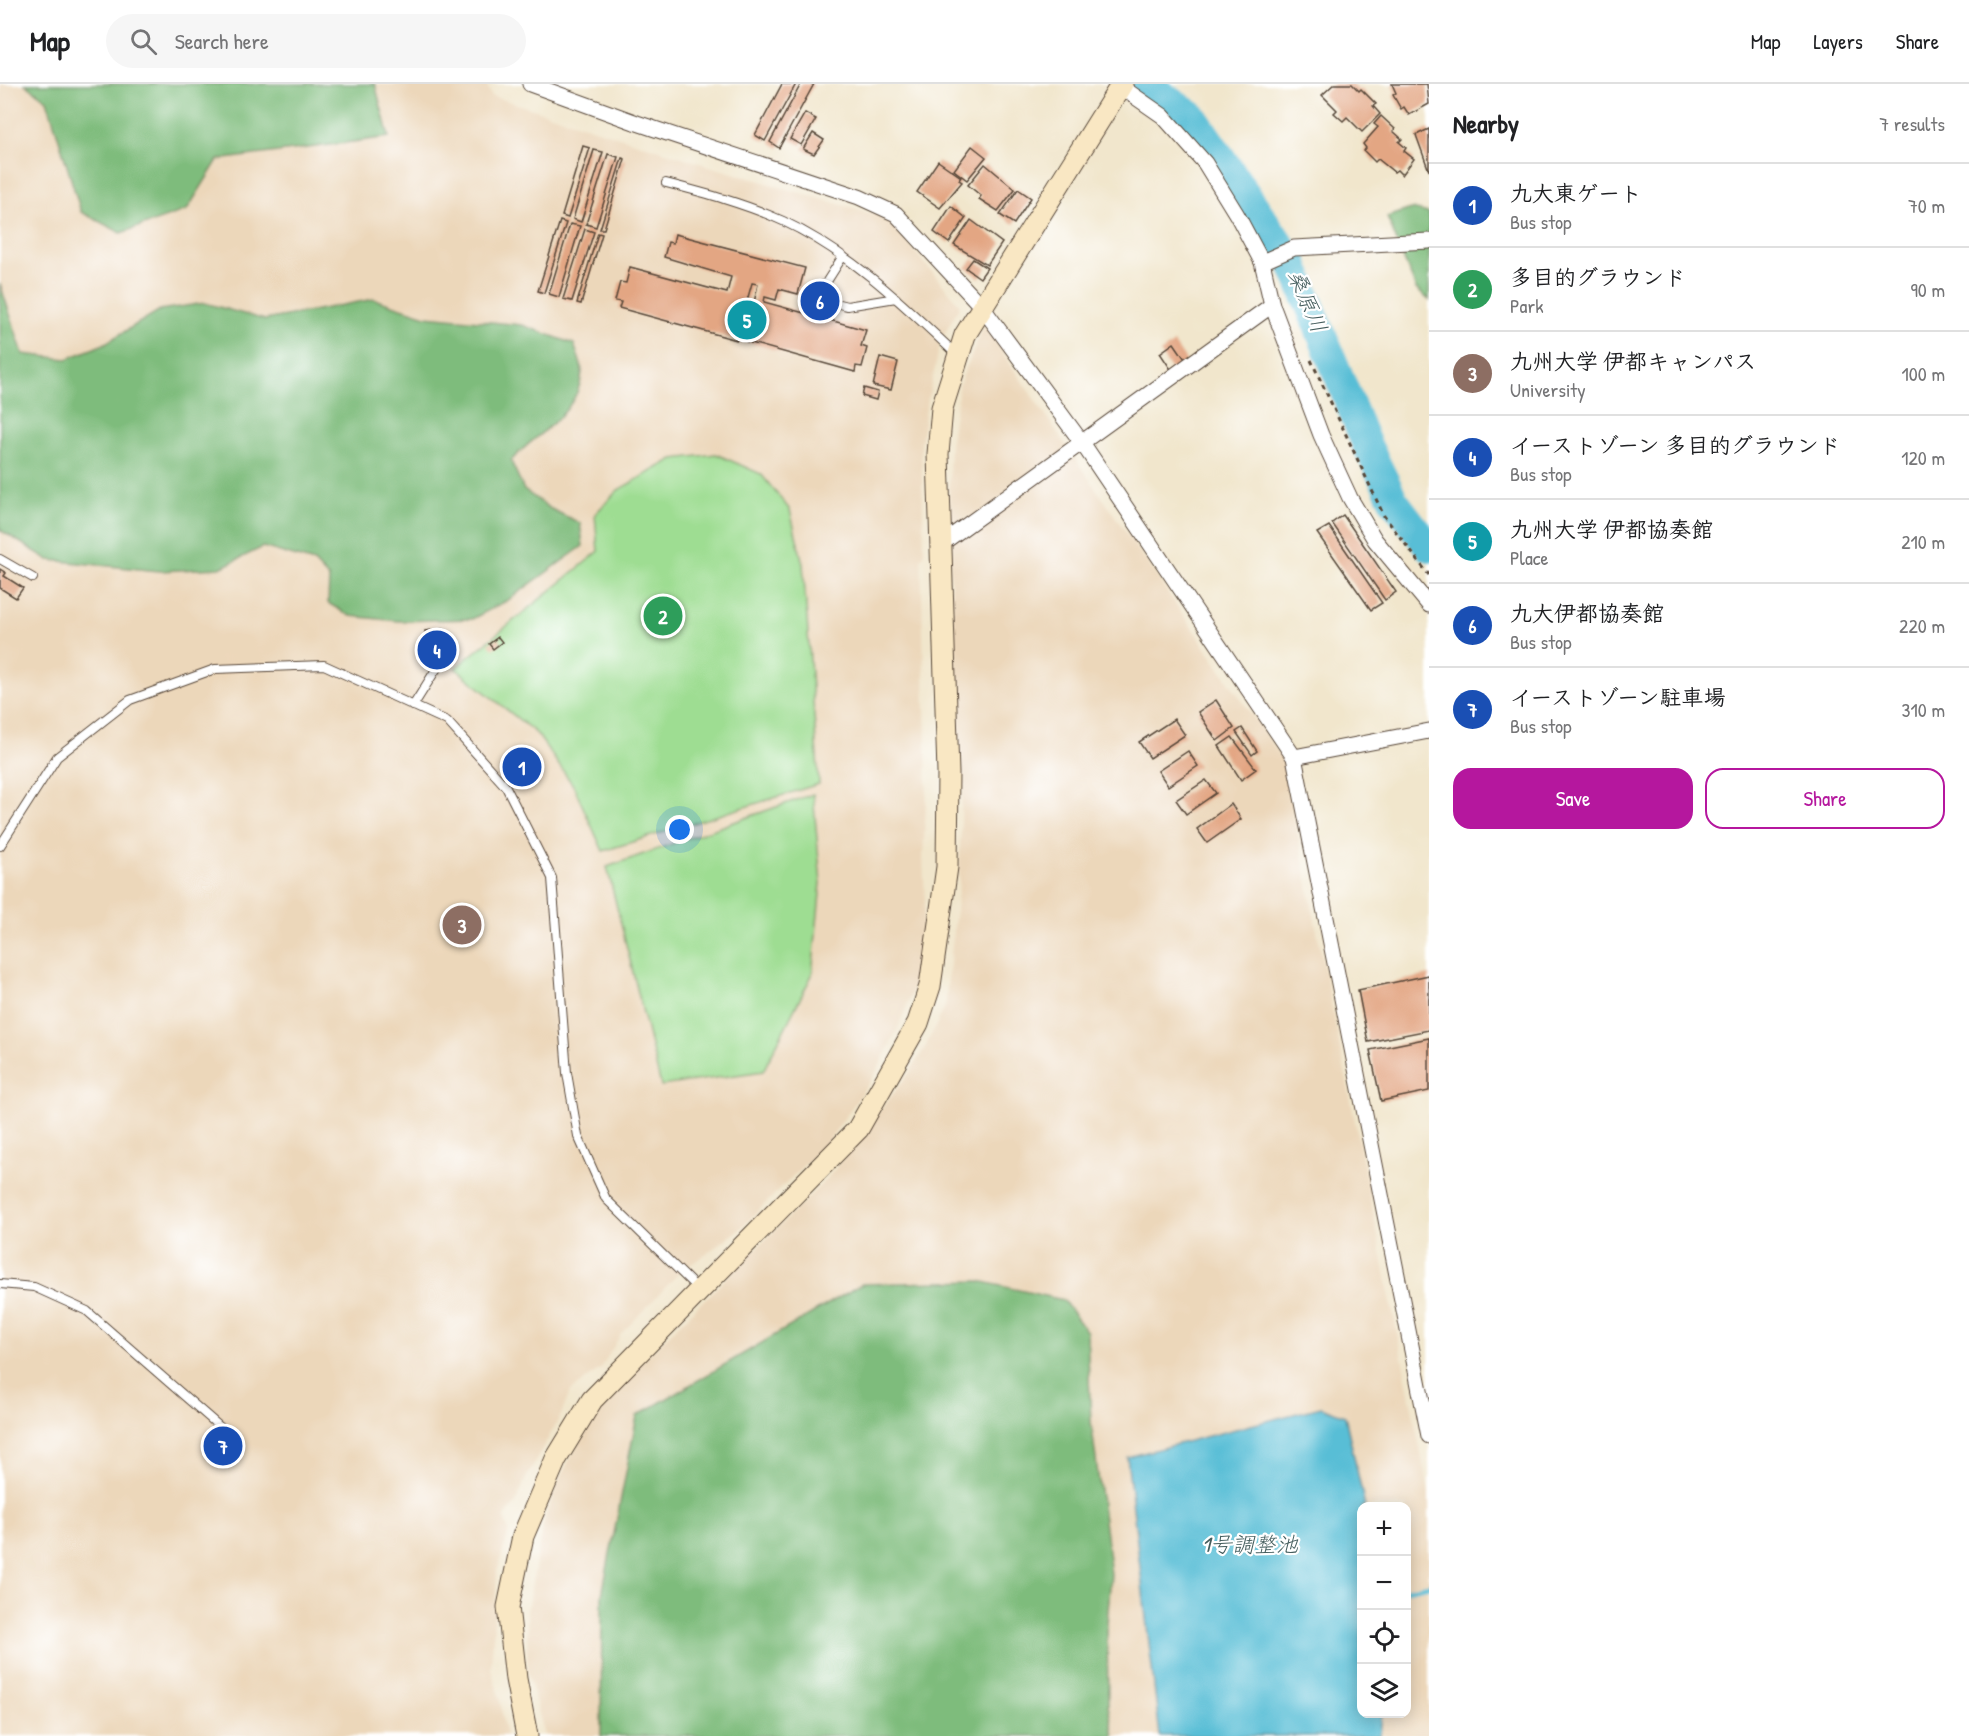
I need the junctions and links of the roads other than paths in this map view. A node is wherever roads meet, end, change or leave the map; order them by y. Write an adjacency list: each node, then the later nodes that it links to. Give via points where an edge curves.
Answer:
1 (530, 84): 9 (street, via 882,206 896,214)
2 (1120, 85): 6 (street, via 1163,116 1205,163); 9 (street)
3 (666, 183): 5 (lane, via 783,221)
4 (1429, 241): 6 (street, via 1294,248)
5 (843, 256): 7 (lane); 7 (lane, via 824,286 827,301 847,306)
6 (1262, 262): 8 (street)
7 (896, 298): 10 (lane)
8 (1272, 305): 11 (street); 15 (street, via 1321,435 1350,498 1374,540)
9 (982, 307): 10 (street); 11 (street)
10 (958, 356): 12 (street, via 941,420)
11 (1083, 444): 12 (street); 19 (street)
12 (941, 544): 22 (street, via 948,867 930,986 918,1023 858,1129)
13 (0, 559): 14 (lane)
14 (33, 578)
15 (1429, 605)
16 (452, 644): 17 (lane)
17 (413, 706): 20 (lane, via 324,665 215,669 130,700 57,757); 22 (lane, via 447,721 506,787 552,878 567,1073 578,1136 606,1199)
18 (1429, 731): 19 (street)
19 (1294, 757): 24 (street)
20 (0, 846)
21 (0, 1284): 23 (lane, via 34,1287 87,1311)
22 (699, 1290): 25 (street, via 592,1400 556,1459 523,1536 508,1607)
23 (220, 1427)
24 (1429, 1436)
25 (527, 1736)

